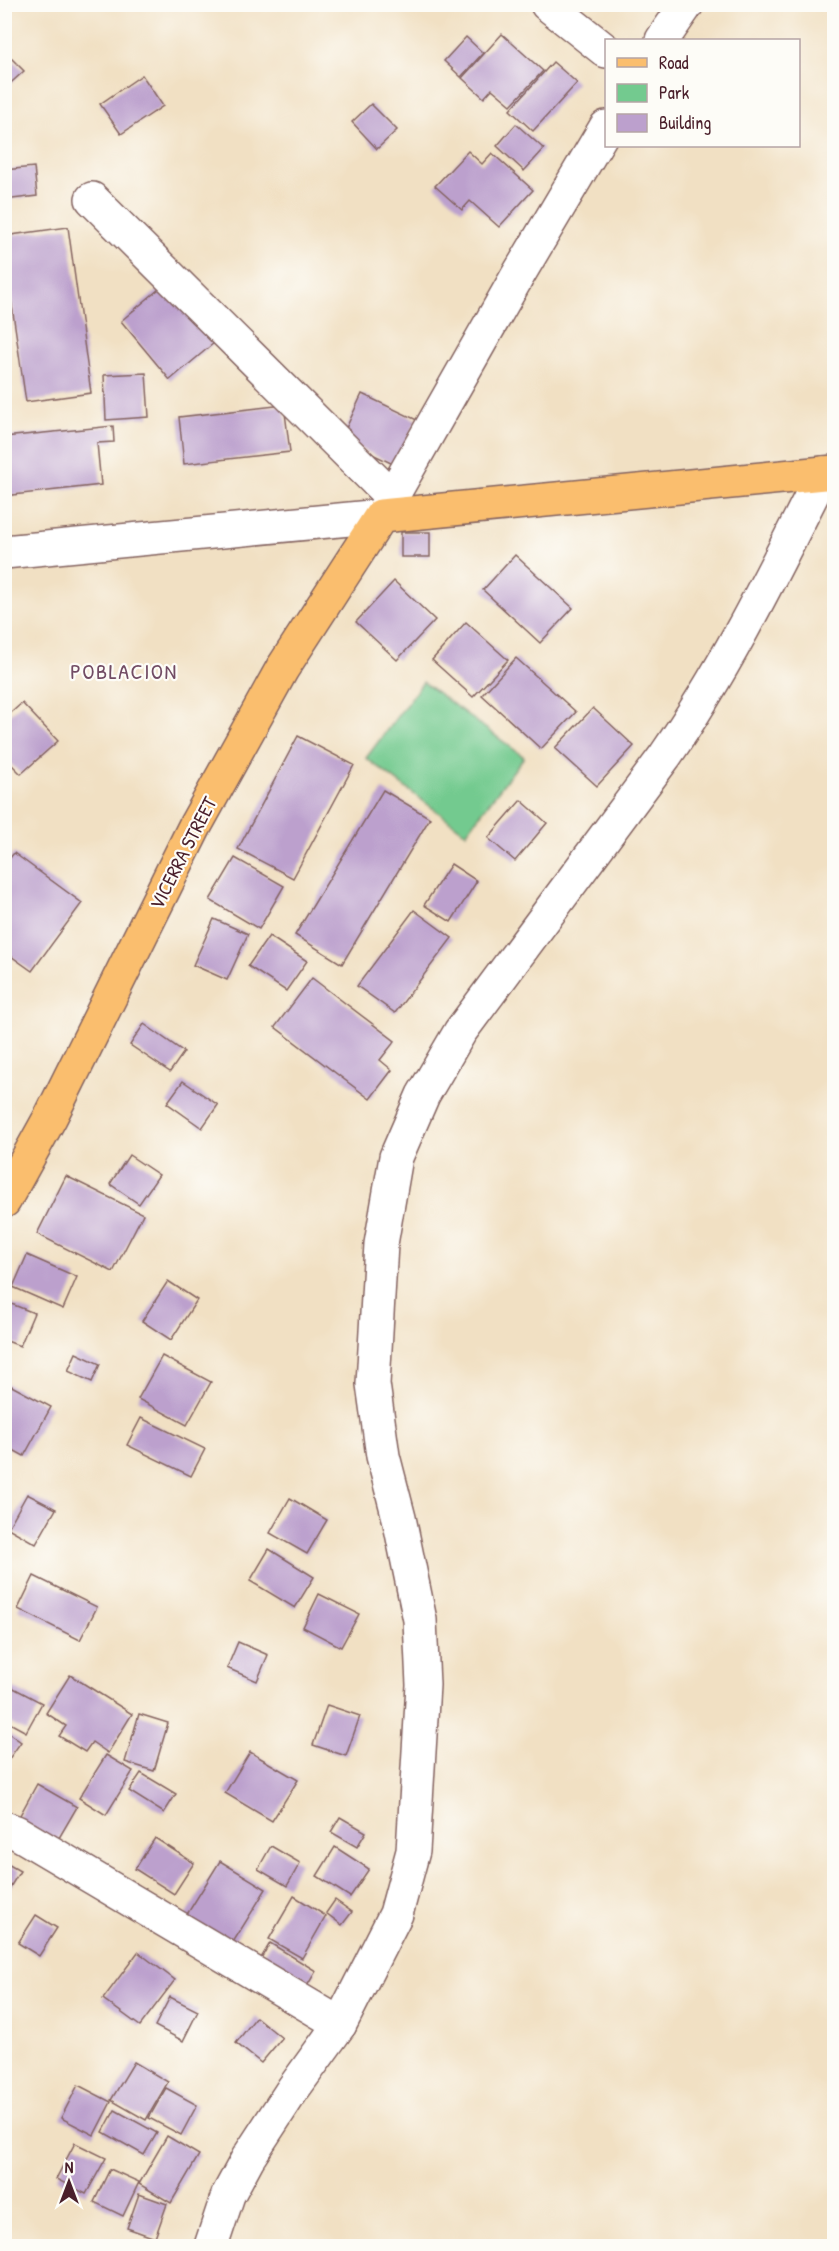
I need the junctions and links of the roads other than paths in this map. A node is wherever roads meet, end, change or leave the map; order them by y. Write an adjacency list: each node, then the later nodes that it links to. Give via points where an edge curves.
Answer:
1 (547, 4): 4 (street)
2 (687, 4): 3 (street)
3 (663, 39)
4 (605, 50)
5 (605, 129): 8 (street)
6 (92, 199): 8 (street)
7 (829, 472): 8 (main road); 12 (street, via 696,711 460,1032 423,1095 396,1157 381,1244 373,1384 383,1456 420,1620 423,1685 413,1851 396,1914)
8 (387, 506): 9 (street); 10 (main road, VICERRA STREET, via 282,669 241,742)
9 (4, 552)
10 (4, 1201)
11 (4, 1828): 12 (street)
12 (340, 2024): 13 (street, via 248,2158 228,2195)
13 (211, 2247)

